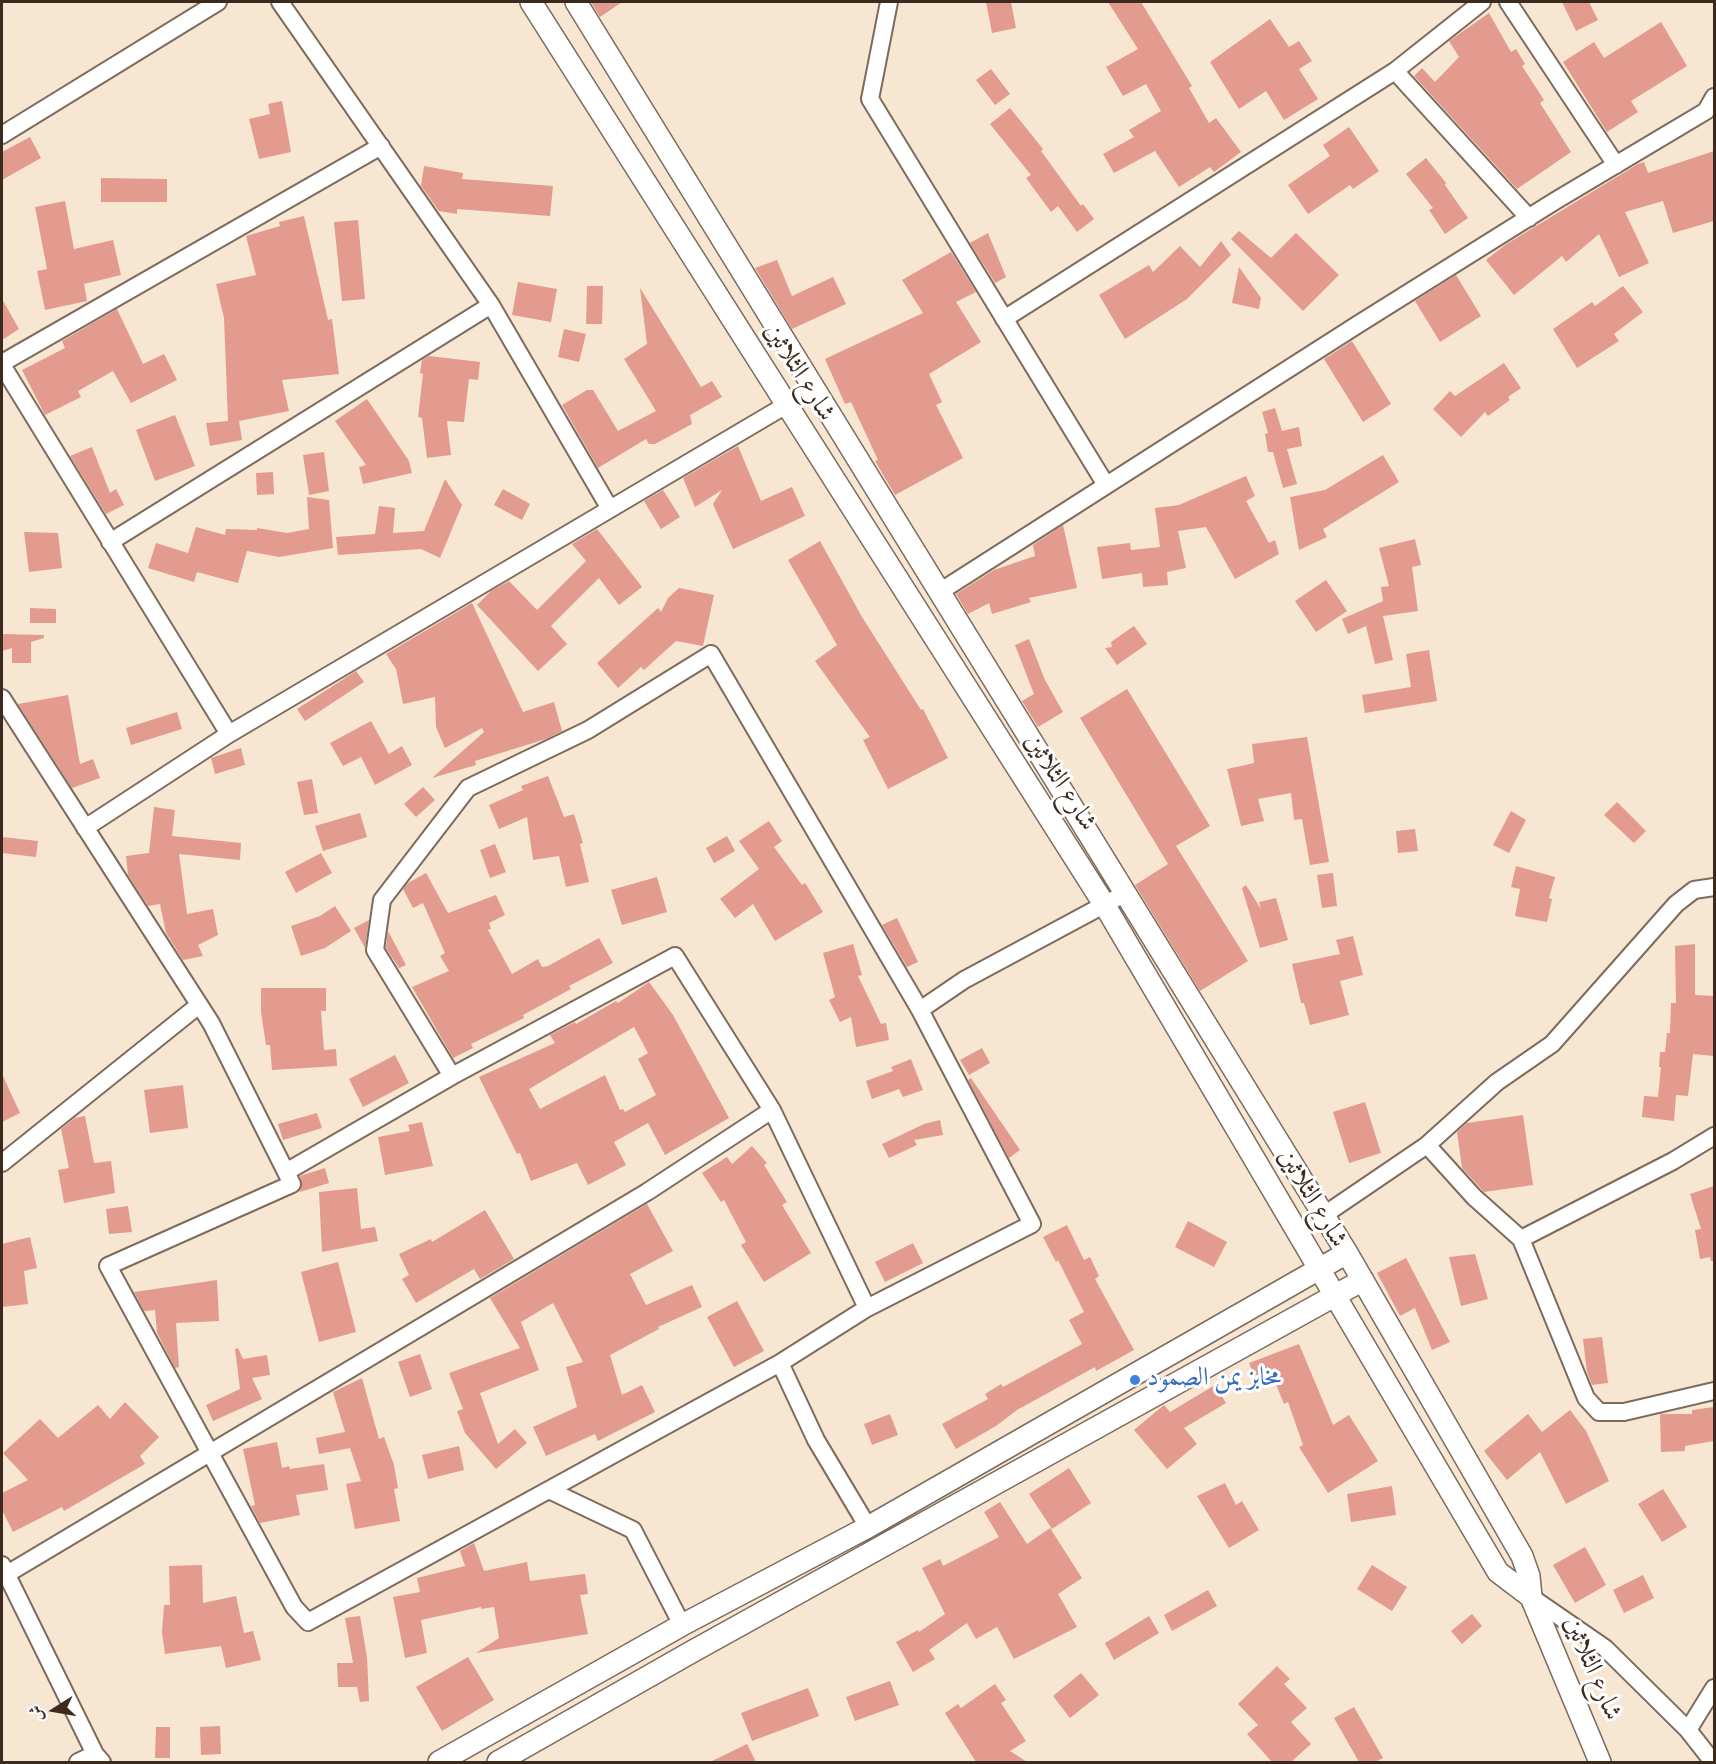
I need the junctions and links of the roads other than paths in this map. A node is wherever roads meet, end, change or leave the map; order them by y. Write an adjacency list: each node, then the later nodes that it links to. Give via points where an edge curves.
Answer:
1 (218, 2): 10 (street)
2 (280, 2): 11 (street)
3 (531, 2): 18 (street, شارع الثلاثين)
4 (576, 2): 17 (street, شارع الثلاثين)
5 (889, 2): 15 (street, via 870,99)
6 (1482, 2): 8 (street)
7 (1508, 2): 12 (street)
8 (1395, 71): 13 (street); 15 (street)
9 (1714, 97): 12 (street, via 1706,111)
10 (2, 135)
11 (381, 146): 14 (street); 16 (street)
12 (1616, 165): 13 (street)
13 (1529, 218): 19 (street)
14 (491, 305): 20 (street); 21 (street)
15 (1004, 319): 19 (street)
16 (2, 364): 21 (street)
17 (815, 388): 18 (street); 22 (street, شارع الثلاثين)
18 (786, 405): 20 (street); 28 (street, شارع الثلاثين)
19 (1106, 485): 22 (street)
20 (610, 508): 24 (street)
21 (110, 542): 24 (street)
22 (940, 591): 27 (street, شارع الثلاثين)
23 (2, 698): 25 (street)
24 (228, 734): 25 (street)
25 (85, 828): 29 (street)
26 (1714, 887): 34 (street, via 1695,890 1676,904 1552,1044 1497,1082)
27 (1126, 893): 28 (street); 37 (street, شارع الثلاثين)
28 (1104, 904): 30 (street, via 964,980); 40 (street, شارع الثلاثين)
29 (199, 1005): 35 (street); 36 (street)
30 (920, 1010): 31 (street, via 711,654 588,730 468,788 382,900 375,950); 43 (street, via 1032,1224)
31 (452, 1076): 32 (street, via 675,956); 36 (street)
32 (772, 1110): 43 (street); 46 (street, via 646,1192)
33 (1714, 1136): 38 (street)
34 (1427, 1145): 37 (street); 38 (street, via 1473,1197)
35 (2, 1163)
36 (286, 1172): 46 (street, via 292,1184 108,1266)
37 (1324, 1215): 39 (street, شارع الثلاثين)
38 (1521, 1239): 45 (street, via 1586,1398 1599,1412 1624,1412)
39 (1347, 1253): 40 (street); 41 (street, شارع الثلاثين)
40 (1321, 1268): 42 (street, شارع الثلاثين); 48 (street)
41 (1363, 1280): 42 (street); 50 (street, شارع الثلاثين, via 1522,1556)
42 (1337, 1295): 50 (street, شارع الثلاثين, via 1498,1572); 57 (street)
43 (867, 1308): 44 (street)
44 (780, 1363): 47 (street); 48 (street, via 816,1440)
45 (1714, 1391)
46 (211, 1455): 47 (street, via 294,1607 308,1622); 49 (street)
47 (551, 1491): 51 (street, via 633,1530)
48 (868, 1527): 51 (street)
49 (4, 1569): 54 (street)
50 (1531, 1597): 53 (street, via 1605,1648); 58 (street, شارع الثلاثين)
51 (682, 1625): 56 (street)
52 (1714, 1688): 53 (street)
53 (1688, 1730): 59 (street)
54 (98, 1758): 55 (street)
55 (78, 1762)
56 (439, 1762)
57 (498, 1762)
58 (1600, 1762)
59 (1713, 1762)

